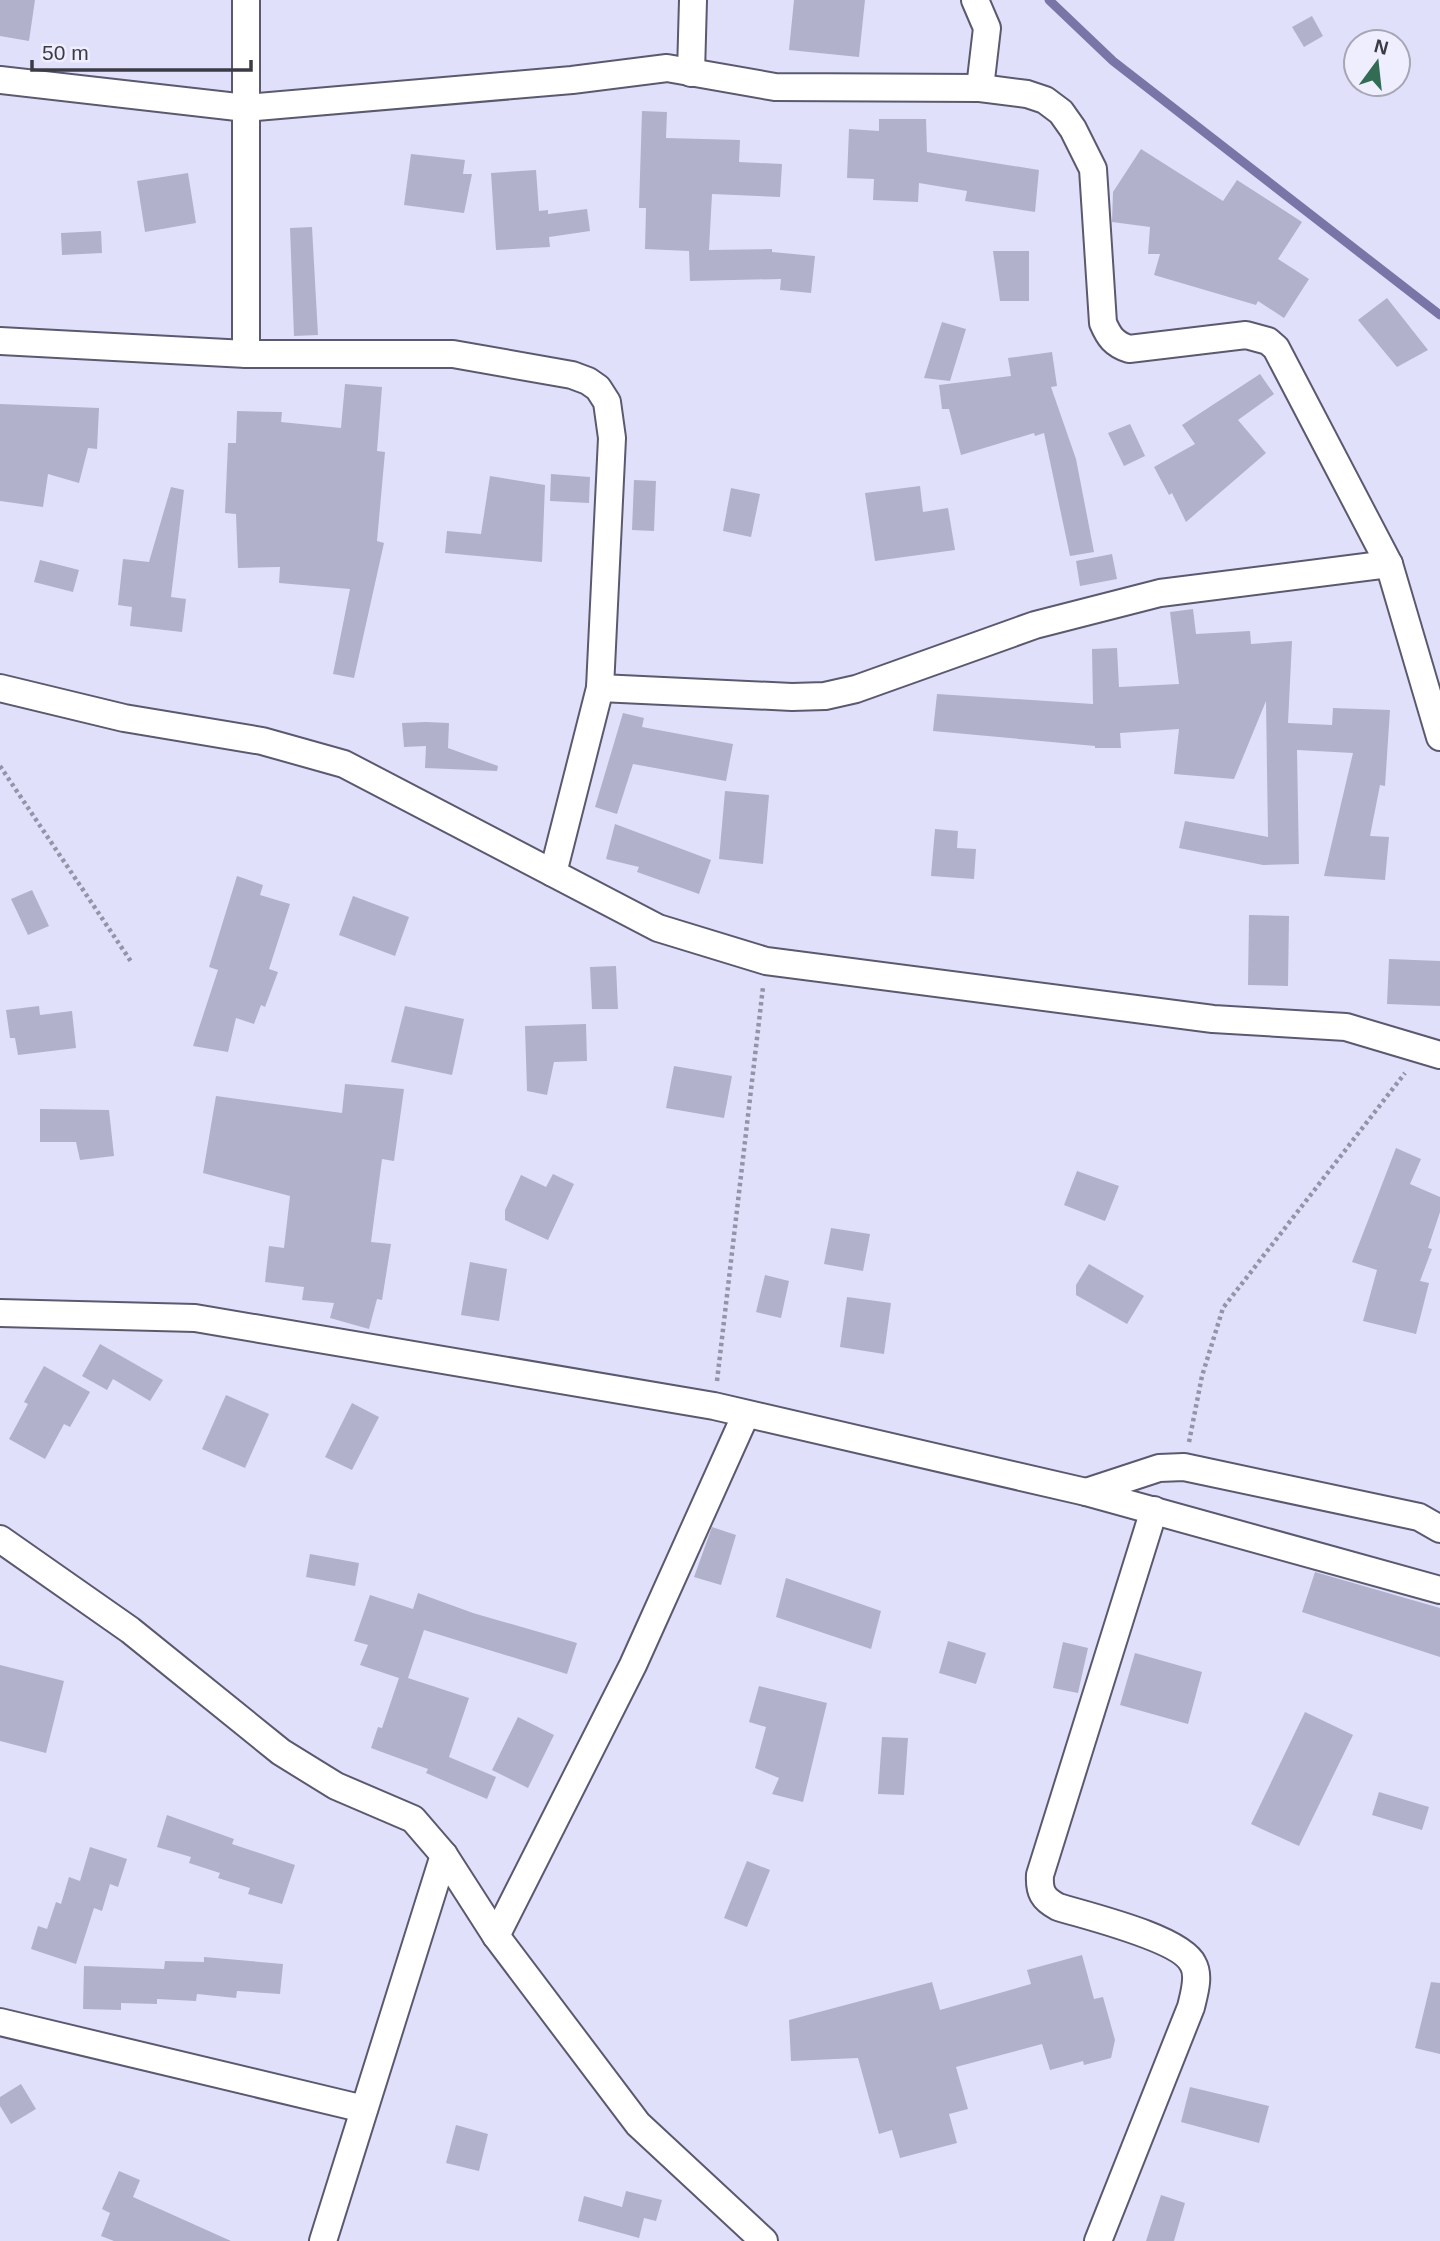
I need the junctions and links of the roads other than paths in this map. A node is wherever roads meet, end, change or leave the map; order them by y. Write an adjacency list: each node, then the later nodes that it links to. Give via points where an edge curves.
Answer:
1 (246, 0): 7 (street)
2 (693, 0): 4 (street)
3 (975, 0): 6 (street, via 987,28)
4 (691, 73): 6 (street, via 775,87); 7 (street, via 644,69 572,80)
5 (0, 80): 7 (street)
6 (980, 88): 10 (street, via 1045,100 1073,129 1094,177 1103,323 1109,337 1129,349 1246,335 1268,341 1283,361)
7 (246, 108): 9 (street)
8 (0, 341): 9 (street)
9 (246, 354): 12 (street, via 453,354 572,375 598,388 607,402 612,438)
10 (1389, 564): 12 (street, via 1160,593 1035,625 856,689 825,695); 13 (street)
11 (0, 688): 14 (street, via 124,718 262,741 344,764)
12 (600, 688): 14 (street)
13 (1440, 737)
14 (552, 873): 15 (street, via 659,928 766,961 1225,1021 1346,1027)
15 (1432, 1052)
16 (0, 1314): 17 (street, via 195,1318)
17 (746, 1415): 18 (street); 24 (street, via 633,1665)
18 (1086, 1492): 19 (street); 20 (street, via 1159,1468 1184,1466 1419,1517)
19 (1154, 1510): 22 (street); 29 (street, via 1039,1888 1046,1901 1058,1907 1174,1945 1195,1965 1191,2007)
20 (1440, 1529)
21 (0, 1539): 23 (street, via 114,1617 298,1764 413,1819)
22 (1440, 1590)
23 (444, 1856): 24 (street); 26 (street)
24 (496, 1936): 28 (street, via 638,2124)
25 (0, 2022): 26 (street)
26 (365, 2109): 27 (street)
27 (323, 2241)
28 (764, 2241)
29 (1098, 2241)

